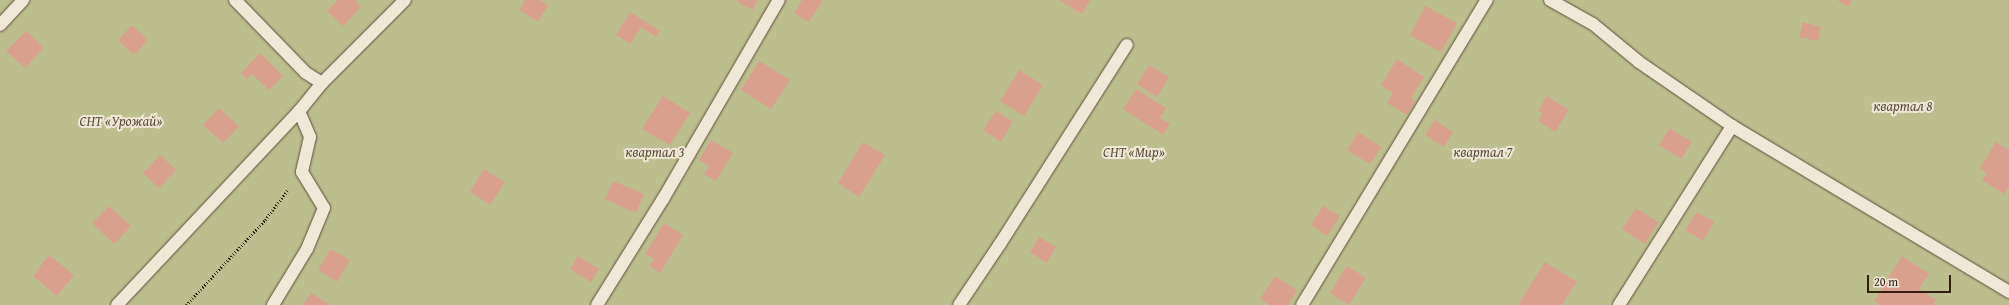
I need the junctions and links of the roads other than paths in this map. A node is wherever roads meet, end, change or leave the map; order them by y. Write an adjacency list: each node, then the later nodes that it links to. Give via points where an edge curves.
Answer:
1 (23, 0): 7 (lane)
2 (235, 0): 9 (lane, via 306,73)
3 (405, 0): 9 (lane)
4 (779, 0): 15 (lane, via 667,193)
5 (1487, 0): 17 (lane)
6 (1550, 0): 11 (lane, via 1593,24 1640,62)
7 (0, 25)
8 (1127, 45): 16 (lane)
9 (322, 83): 10 (lane)
10 (299, 111): 13 (lane); 14 (lane, via 310,137 302,172 324,208 307,249)
11 (1732, 126): 12 (lane); 18 (lane)
12 (2009, 292)
13 (117, 305)
14 (273, 305)
15 (597, 305)
16 (959, 305)
17 (1302, 305)
18 (1619, 305)

